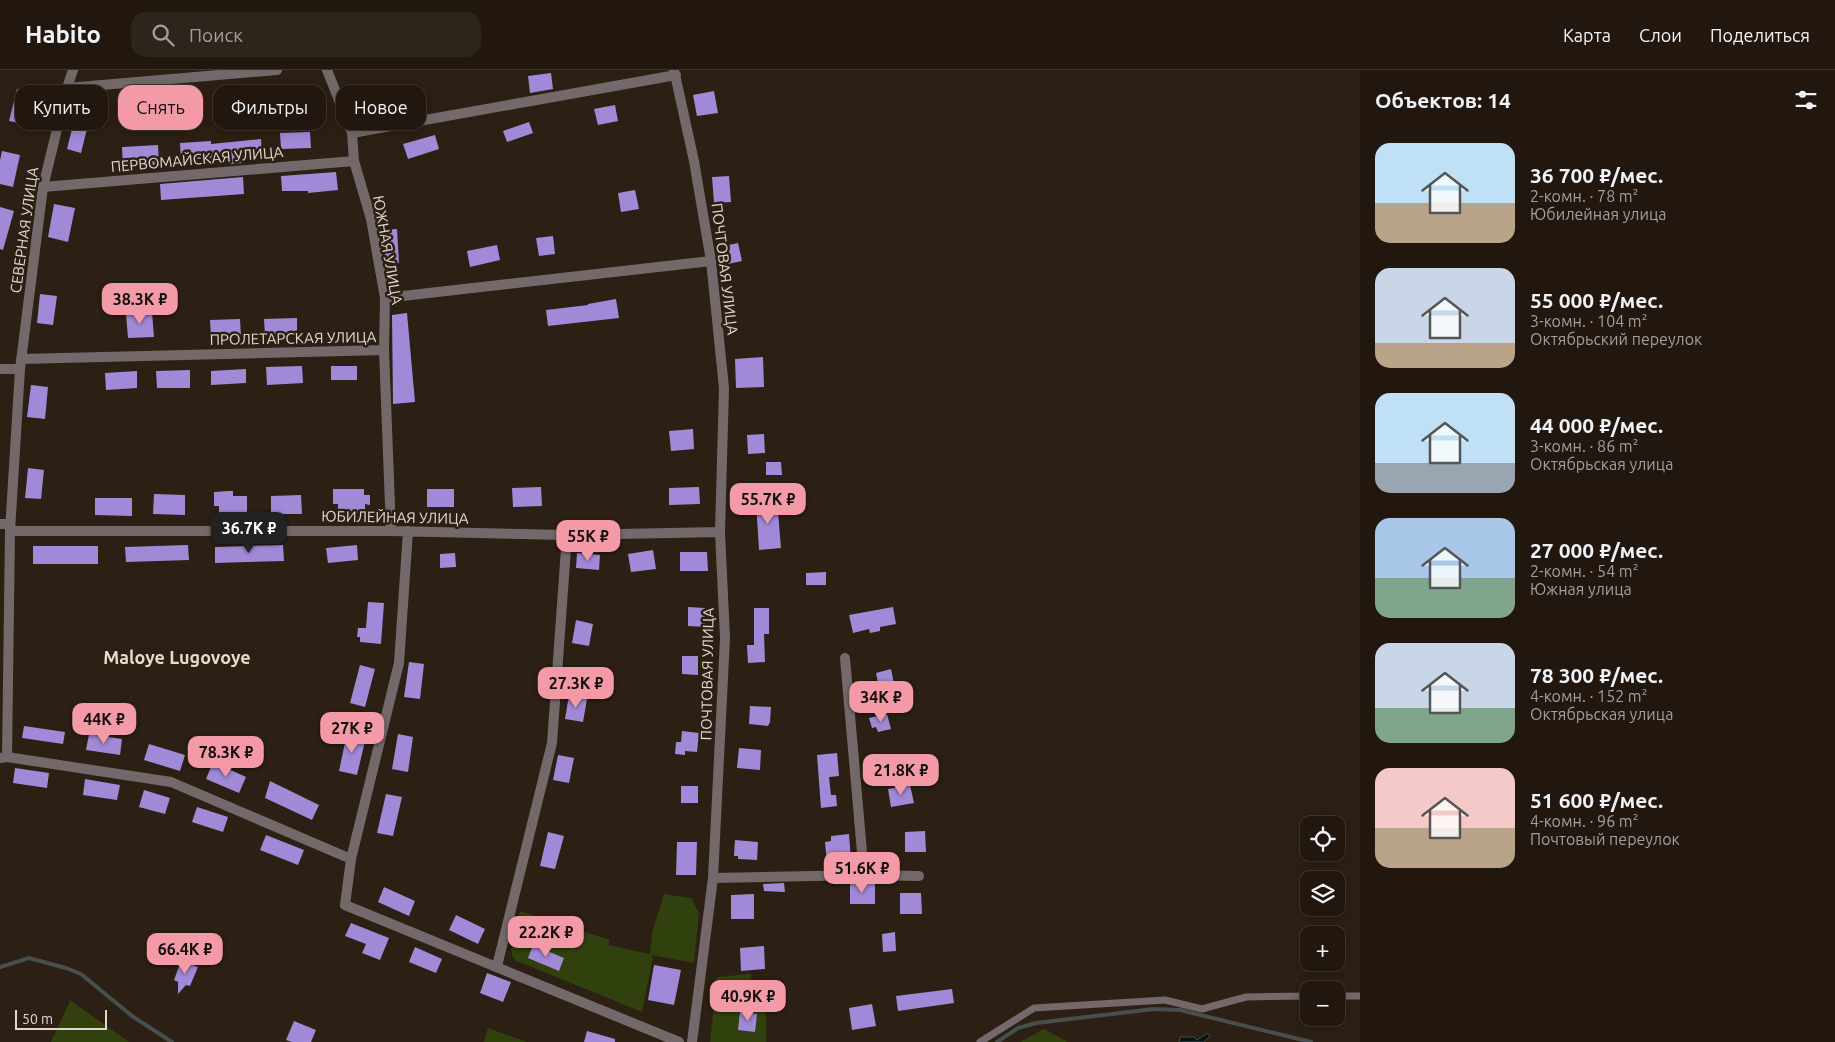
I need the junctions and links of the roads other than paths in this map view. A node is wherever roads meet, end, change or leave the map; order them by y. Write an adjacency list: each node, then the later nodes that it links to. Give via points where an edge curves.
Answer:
1 (73, 70): 5 (street, СЕВЕРНАЯ УЛИЦА)
2 (277, 70): 6 (street)
3 (327, 70): 8 (street, ЮЖНАЯ УЛИЦА)
4 (675, 72): 8 (street); 11 (street, ПОЧТОВАЯ УЛИЦА)
5 (67, 85)
6 (101, 85)
7 (56, 130): 10 (street, СЕВЕРНАЯ УЛИЦА)
8 (352, 133): 9 (street, ЮЖНАЯ УЛИЦА)
9 (354, 161): 10 (street, ПЕРВОМАЙСКАЯ УЛИЦА); 12 (street, ЮЖНАЯ УЛИЦА, via 371,219)
10 (43, 187): 14 (street, СЕВЕРНАЯ УЛИЦА)
11 (712, 262): 12 (street); 19 (street, ПОЧТОВАЯ УЛИЦА, via 724,388)
12 (385, 298): 13 (street, ЮЖНАЯ УЛИЦА)
13 (384, 350): 14 (street, ПРОЛЕТАРСКАЯ УЛИЦА); 17 (street, ЮЖНАЯ УЛИЦА)
14 (21, 364): 15 (street, ПРОЛЕТАРСКАЯ УЛИЦА); 16 (street, СЕВЕРНАЯ УЛИЦА)
15 (0, 369)
16 (7, 526): 17 (street, ЮБИЛЕЙНАЯ УЛИЦА); 22 (street, СЕВЕРНАЯ УЛИЦА)
17 (391, 531): 18 (street, ЮБИЛЕЙНАЯ УЛИЦА)
18 (408, 532): 20 (street, ЮБИЛЕЙНАЯ УЛИЦА); 23 (street, via 399,663)
19 (720, 532): 20 (street, ЮБИЛЕЙНАЯ УЛИЦА); 26 (street, ПОЧТОВАЯ УЛИЦА, via 725,638)
20 (567, 535): 27 (street, via 552,743)
21 (845, 658): 24 (street)
22 (4, 757): 23 (street, via 171,782)
23 (352, 859): 27 (street, via 344,905)
24 (864, 875): 25 (street); 26 (street)
25 (919, 876)
26 (713, 878): 32 (street, ПОЧТОВАЯ УЛИЦА)
27 (497, 966): 31 (street)
28 (1300, 996): 33 (lane, via 1246,997 1202,1010 1165,1000 1034,1008)
29 (1345, 996): 30 (lane)
30 (1360, 996)
31 (679, 1042)
32 (692, 1042)
33 (980, 1042)

